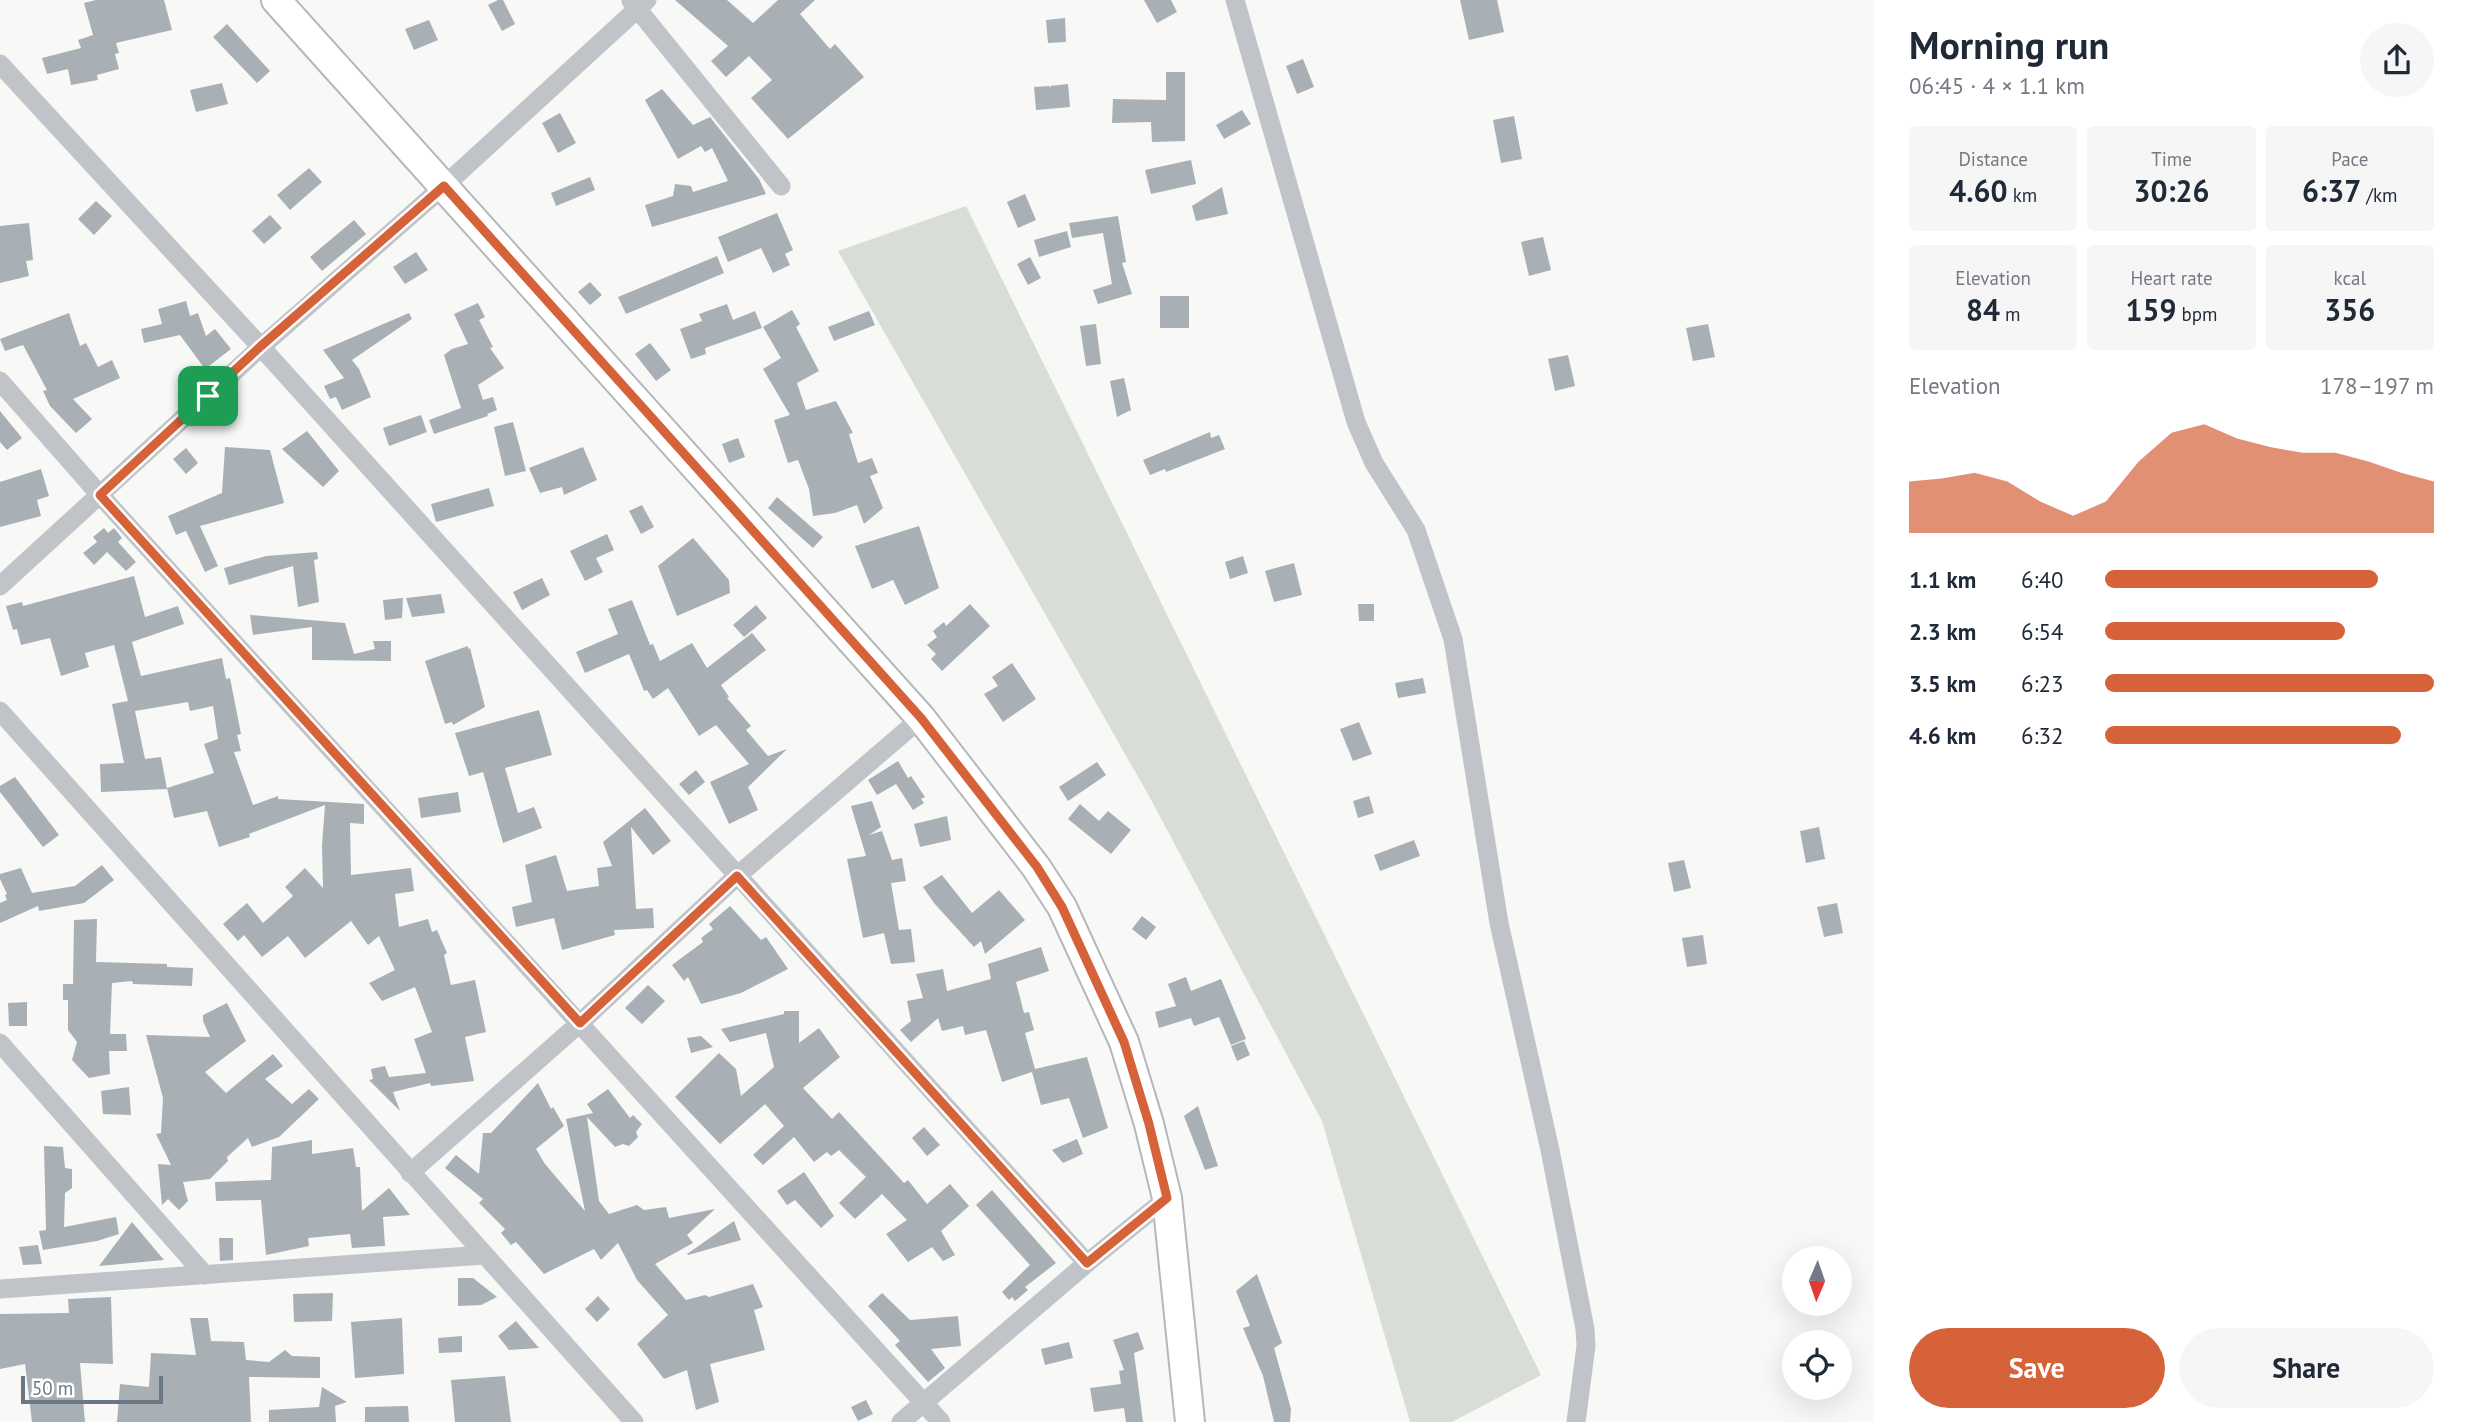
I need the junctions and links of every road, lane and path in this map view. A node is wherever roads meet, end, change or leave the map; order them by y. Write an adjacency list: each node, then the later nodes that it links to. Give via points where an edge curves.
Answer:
1 (276, 0): 5 (street)
2 (1235, 0): 27 (street, via 1356,422 1374,463 1416,530 1453,639 1499,923 1585,1329)
3 (639, 3): 5 (street); 6 (street)
4 (0, 64): 7 (street)
5 (444, 186): 7 (street); 12 (street)
6 (781, 186)
7 (261, 346): 9 (street); 13 (street)
8 (0, 381): 9 (street)
9 (100, 495): 10 (street); 14 (street)
10 (0, 586)
11 (0, 711): 16 (street)
12 (921, 718): 13 (street); 17 (street, via 1037,867 1062,907 1124,1042)
13 (737, 876): 14 (street); 19 (street)
14 (580, 1023): 16 (street); 22 (street)
15 (0, 1043): 20 (street)
16 (410, 1172): 18 (street)
17 (1167, 1198): 19 (street); 26 (street)
18 (484, 1255): 20 (street); 23 (street)
19 (1087, 1263): 22 (street)
20 (205, 1275): 21 (street)
21 (0, 1289)
22 (925, 1402): 24 (street); 25 (street)
23 (634, 1422)
24 (901, 1422)
25 (941, 1422)
26 (1189, 1422)
27 (1576, 1422)

